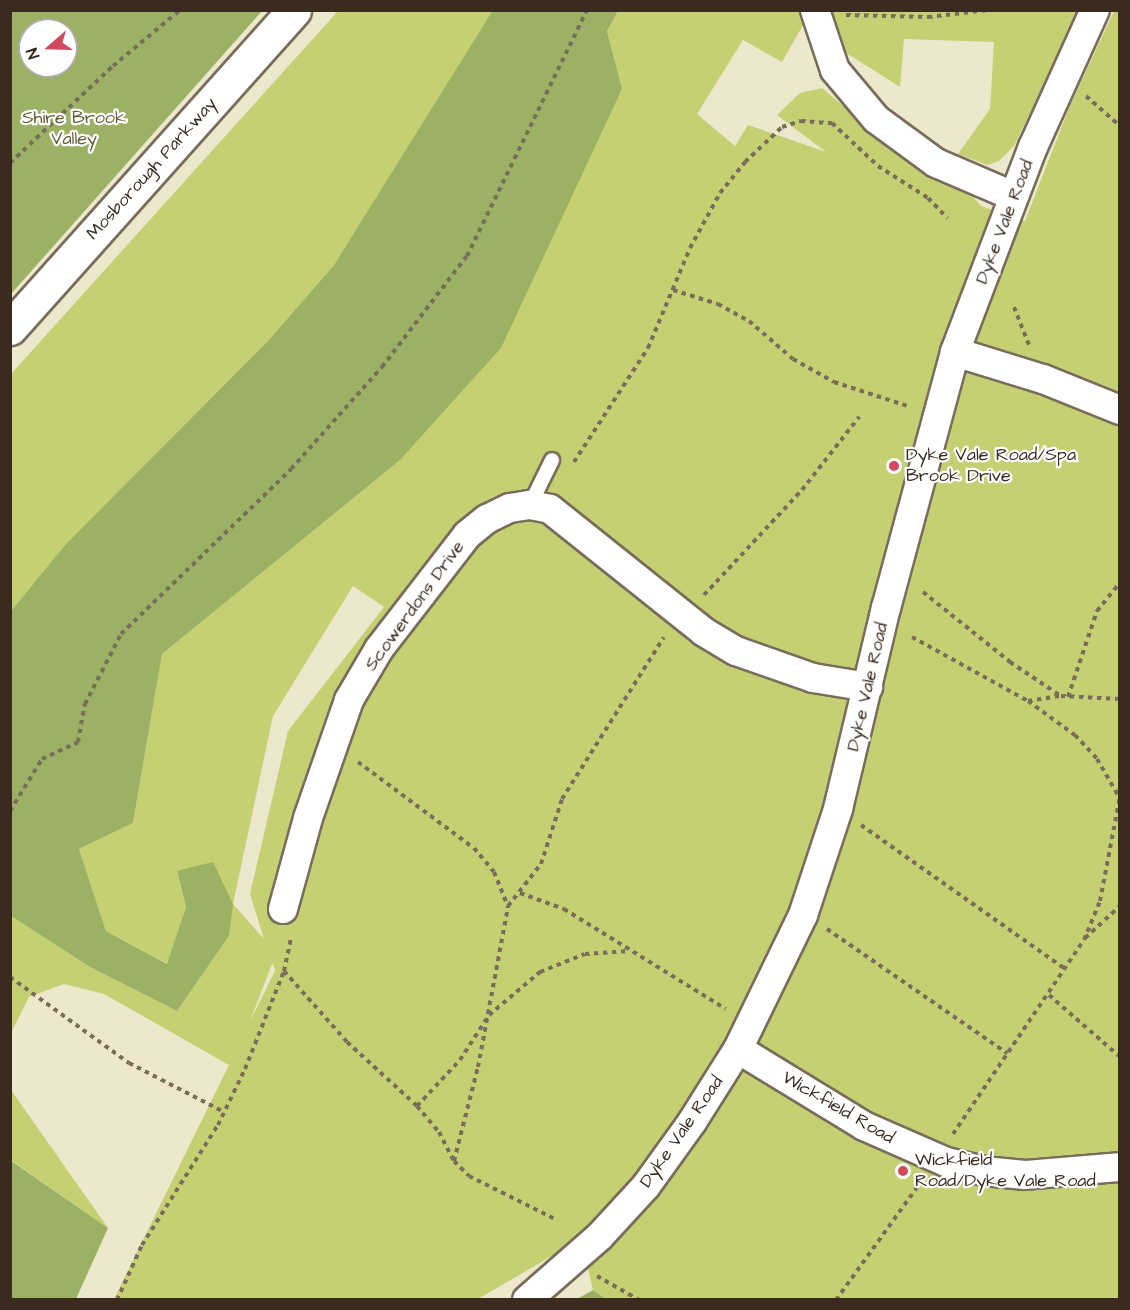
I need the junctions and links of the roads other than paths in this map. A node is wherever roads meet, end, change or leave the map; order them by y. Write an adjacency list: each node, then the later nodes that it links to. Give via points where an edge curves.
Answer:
1 (294, 10): 5 (highway, Mosborough Parkway)
2 (1095, 10): 4 (street, Dyke Vale Road, via 1063,75)
3 (815, 12): 4 (street, via 834,70 876,119 936,163)
4 (1013, 196): 6 (street, Dyke Vale Road)
5 (10, 328)
6 (955, 352): 7 (street, via 1043,379); 10 (street, Dyke Vale Road)
7 (1119, 410)
8 (552, 460): 9 (lane)
9 (530, 505): 10 (street, via 550,509 579,529 704,632 736,651 813,678); 11 (street, Scowerdons Drive, via 487,519 467,535 379,649 349,700 332,743)
10 (868, 687): 12 (street, Dyke Vale Road, via 838,809 803,915)
11 (288, 919)
12 (738, 1049): 13 (street, Wickfield Road, via 864,1126 937,1159 984,1172 1025,1175); 14 (street, Dyke Vale Road, via 646,1185 600,1236)
13 (1119, 1167)
14 (527, 1299)

